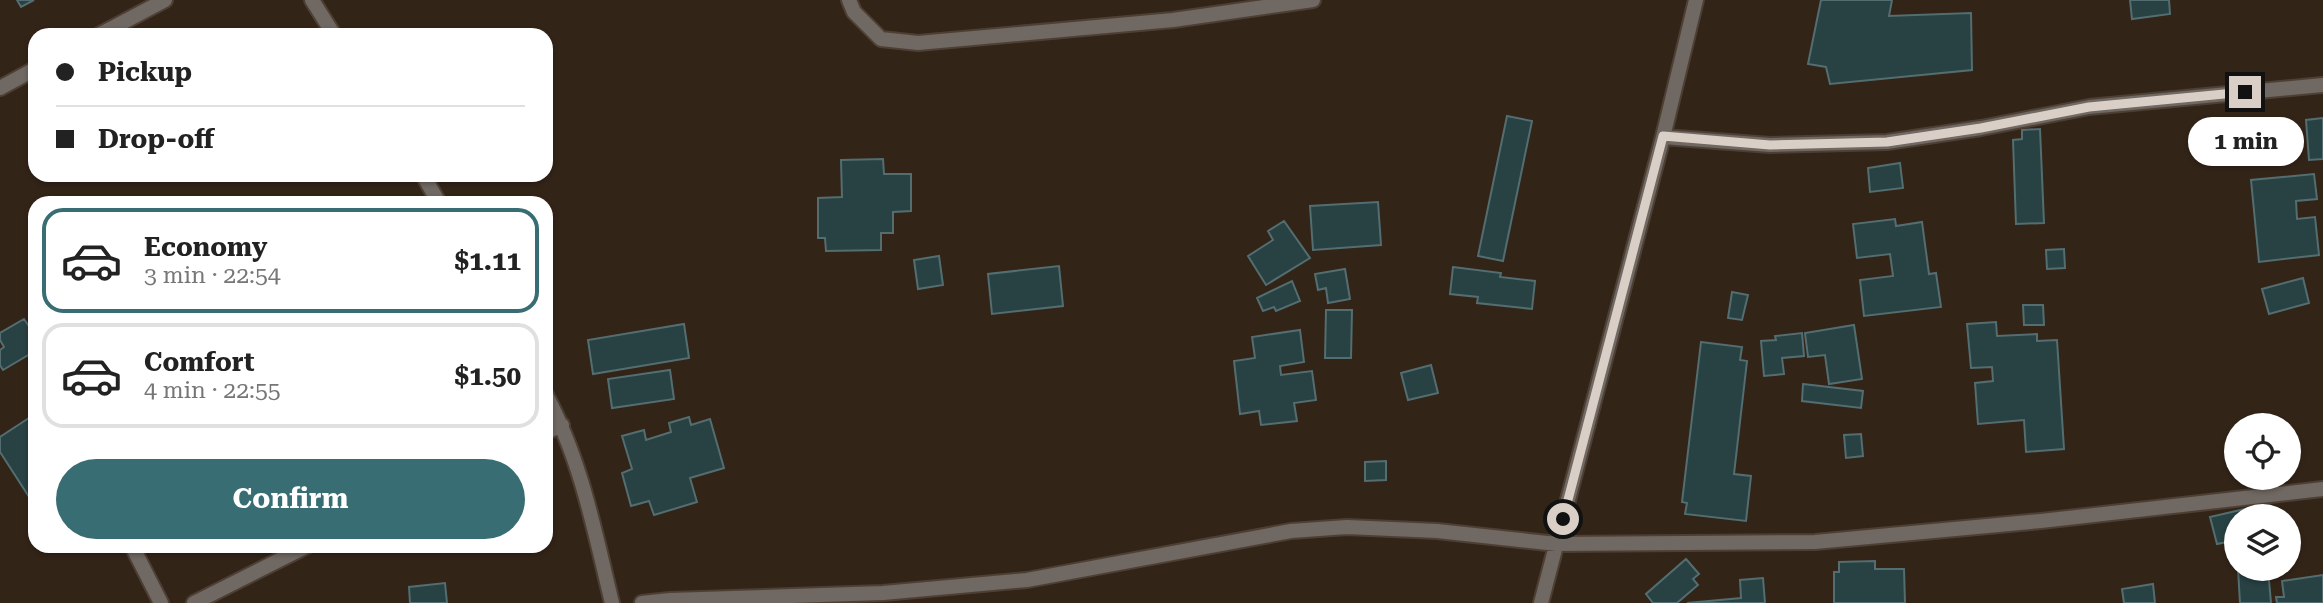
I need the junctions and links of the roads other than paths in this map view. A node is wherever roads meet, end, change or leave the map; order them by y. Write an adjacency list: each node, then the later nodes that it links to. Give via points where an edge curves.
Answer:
1 (165, 0): 6 (street)
2 (312, 0): 7 (street)
3 (849, 0): 4 (street, via 881,38 918,43 1173,20)
4 (1313, 0)
5 (1696, 0): 11 (street)
6 (112, 28)
7 (330, 28)
8 (28, 73): 10 (street)
9 (2323, 85): 11 (street, via 2089,107 1887,142 1770,145)
10 (0, 88)
11 (1663, 136): 16 (street)
12 (553, 409): 13 (street)
13 (562, 425): 14 (street); 21 (street)
14 (553, 429)
15 (2323, 489): 16 (street, via 1815,542)
16 (1557, 544): 22 (street, via 1347,527 1291,531 1027,580 883,593); 23 (street)
17 (136, 553): 19 (street)
18 (293, 553): 20 (street)
19 (161, 603)
20 (194, 603)
21 (612, 603)
22 (642, 603)
23 (1541, 603)

